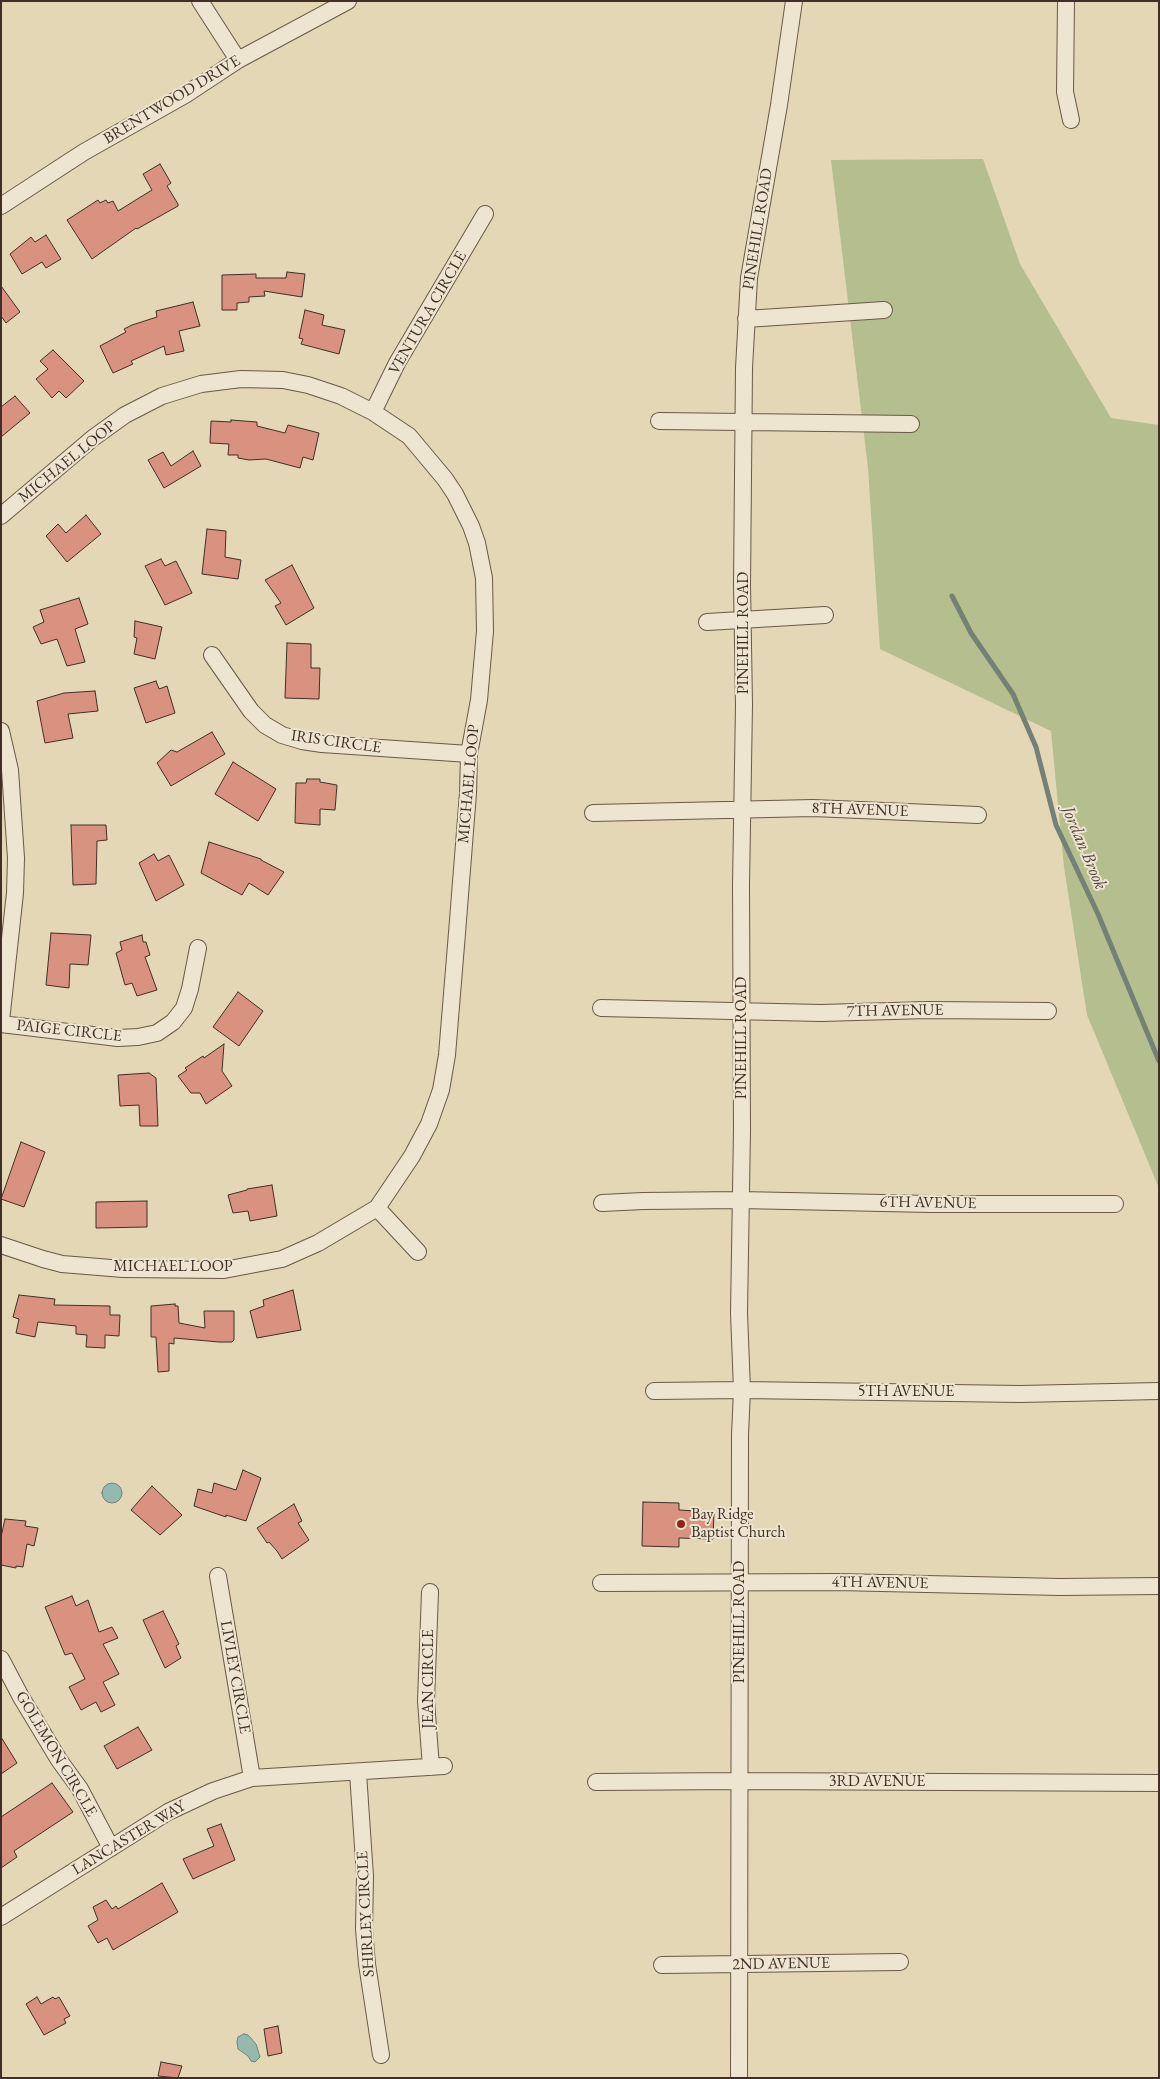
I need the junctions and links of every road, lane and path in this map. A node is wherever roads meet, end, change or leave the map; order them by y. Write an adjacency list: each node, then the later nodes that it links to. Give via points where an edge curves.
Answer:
1 (200, 1): 5 (street)
2 (348, 1): 5 (street, BRENTWOOD DRIVE)
3 (794, 1): 10 (street, PINEHILL ROAD, via 749,278)
4 (1066, 1): 6 (street, via 1066,92)
5 (238, 60): 7 (street, BRENTWOOD DRIVE)
6 (1071, 120)
7 (1, 206)
8 (484, 214): 11 (street, VENTURA CIRCLE, via 402,354)
9 (884, 310): 10 (street)
10 (746, 319): 13 (street, PINEHILL ROAD)
11 (373, 412): 15 (street, MICHAEL LOOP, via 341,396 283,380 242,378 201,384 162,396 125,415); 21 (street, MICHAEL LOOP, via 409,436 434,464 455,494 477,543 484,578 485,631 479,700)
12 (658, 421): 13 (street)
13 (744, 421): 14 (street); 17 (street, PINEHILL ROAD)
14 (911, 424)
15 (1, 516)
16 (825, 615): 17 (street)
17 (742, 621): 18 (street); 22 (street, PINEHILL ROAD)
18 (707, 622)
19 (212, 654): 21 (street, IRIS CIRCLE, via 251,711 282,735 322,744)
20 (1, 731): 29 (street, via 10,770 16,858)
21 (469, 754): 33 (street, MICHAEL LOOP, via 447,1055 441,1090 429,1124 412,1156)
22 (742, 810): 23 (street, 8TH AVENUE); 24 (street, 8TH AVENUE, via 813,808); 27 (street, PINEHILL ROAD)
23 (593, 813)
24 (978, 815)
25 (198, 948): 29 (street, PAIGE CIRCLE, via 184,1008 173,1022 157,1033 118,1038)
26 (601, 1008): 27 (street, 7TH AVENUE)
27 (743, 1011): 28 (street, 7TH AVENUE); 30 (street, PINEHILL ROAD)
28 (1048, 1011)
29 (1, 1022)
30 (740, 1200): 31 (street, 6TH AVENUE); 32 (street, 6TH AVENUE); 36 (street, PINEHILL ROAD)
31 (602, 1203)
32 (1116, 1204)
33 (377, 1208): 34 (street, MICHAEL LOOP, via 318,1243 282,1259 224,1270 123,1269 62,1264); 35 (street)
34 (1, 1245)
35 (418, 1252)
36 (742, 1390): 37 (street, 5TH AVENUE); 38 (street, 5TH AVENUE, via 1020,1394); 41 (street, PINEHILL ROAD)
37 (654, 1391)
38 (1159, 1391)
39 (218, 1576): 47 (street, LIVLEY CIRCLE)
40 (601, 1583): 41 (street, 4TH AVENUE)
41 (741, 1583): 42 (street, 4TH AVENUE); 48 (street, PINEHILL ROAD)
42 (1159, 1586)
43 (430, 1592): 45 (street, JEAN CIRCLE, via 426,1701)
44 (1, 1659): 51 (street, GOLEMON CIRCLE)
45 (437, 1767): 46 (street, LANCASTER WAY)
46 (358, 1773): 47 (street, LANCASTER WAY); 56 (street, SHIRLEY CIRCLE, via 367,1964)
47 (252, 1778): 51 (street, LANCASTER WAY, via 168,1812)
48 (740, 1781): 49 (street, 3RD AVENUE); 50 (street, 3RD AVENUE); 55 (street, PINEHILL ROAD)
49 (596, 1782)
50 (1159, 1783)
51 (111, 1848): 52 (street, LANCASTER WAY)
52 (1, 1917)
53 (900, 1962): 55 (street, 2ND AVENUE)
54 (662, 1965): 55 (street, 2ND AVENUE)
55 (738, 1965): 57 (street, PINEHILL ROAD)
56 (381, 2055)
57 (739, 2078)

